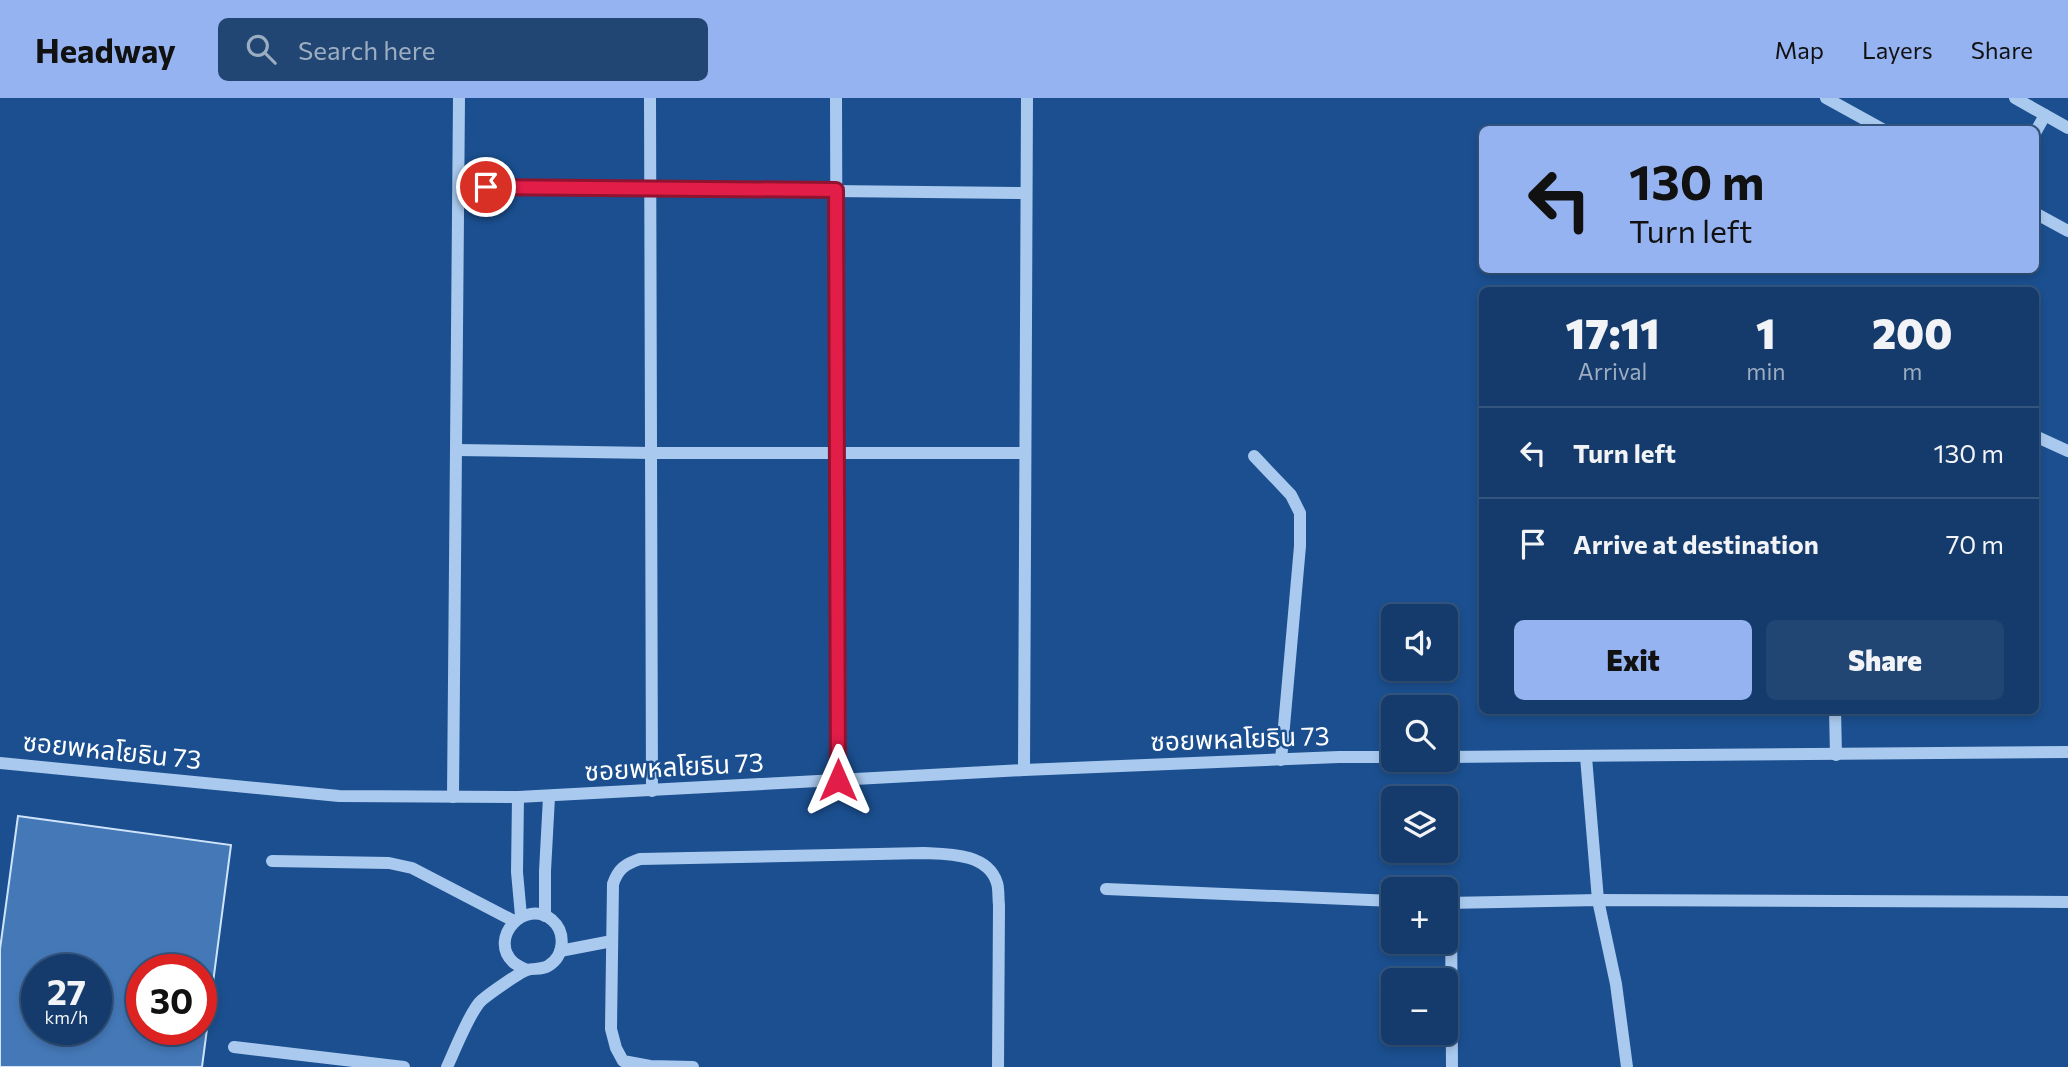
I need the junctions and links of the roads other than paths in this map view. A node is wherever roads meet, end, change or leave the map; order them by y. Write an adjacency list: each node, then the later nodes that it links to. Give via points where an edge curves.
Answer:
1 (459, 98): 11 (street)
2 (650, 98): 12 (street)
3 (836, 98): 13 (street)
4 (1027, 98): 14 (street)
5 (1826, 98): 8 (street)
6 (2015, 98): 7 (street)
7 (2045, 115): 9 (street); 10 (street)
8 (1877, 126)
9 (2039, 126)
10 (2068, 128)
11 (459, 187): 12 (street); 18 (street)
12 (650, 188): 13 (street); 20 (street)
13 (836, 190): 14 (street); 22 (street)
14 (1026, 193): 21 (street)
15 (2039, 215): 16 (street)
16 (2068, 231)
17 (2039, 438): 19 (street)
18 (457, 450): 20 (street); 35 (street)
19 (2068, 451)
20 (651, 453): 22 (street); 34 (street)
21 (1026, 453): 22 (street); 32 (street)
22 (837, 454): 33 (street)
23 (1254, 456): 30 (street, via 1291,495 1300,513)
24 (1835, 714): 26 (street)
25 (2068, 752): 26 (street)
26 (1836, 755): 29 (street)
27 (1381, 757): 30 (street, ซอยพหลโยธิน 73)
28 (1458, 757): 29 (street)
29 (1586, 757): 41 (street)
30 (1281, 760): 32 (street, ซอยพหลโยธิน 73)
31 (0, 762): 35 (street, ซอยพหลโยธิน 73, via 339,796)
32 (1024, 770): 33 (street, ซอยพหลโยธิน 73)
33 (838, 780): 34 (street, ซอยพหลโยธิน 73)
34 (652, 791): 37 (street, ซอยพหลโยธิน 73)
35 (453, 797): 36 (street, ซอยพหลโยธิน 73)
36 (518, 797): 37 (street, ซอยพหลโยธิน 73); 45 (street)
37 (548, 797): 44 (street)
38 (272, 861): 45 (street, via 389,863 411,868)
39 (1106, 889): 40 (street)
40 (1381, 900)
41 (1598, 900): 42 (street); 43 (street); 56 (street)
42 (2068, 902)
43 (1458, 903)
44 (545, 916): 45 (street, via 533,913); 47 (street, via 560,931)
45 (517, 918): 49 (street, via 506,933 505,949 513,962)
46 (612, 942): 47 (street); 53 (street, via 611,1029 623,1060); 54 (street, via 616,873 640,859 924,853 982,863 997,881 999,905)
47 (561, 951): 49 (street, via 547,967)
48 (1449, 954): 55 (street)
49 (527, 970): 52 (street, via 479,1002)
50 (234, 1046): 51 (street)
51 (404, 1067)
52 (447, 1067)
53 (693, 1067)
54 (998, 1067)
55 (1452, 1067)
56 (1627, 1067)

